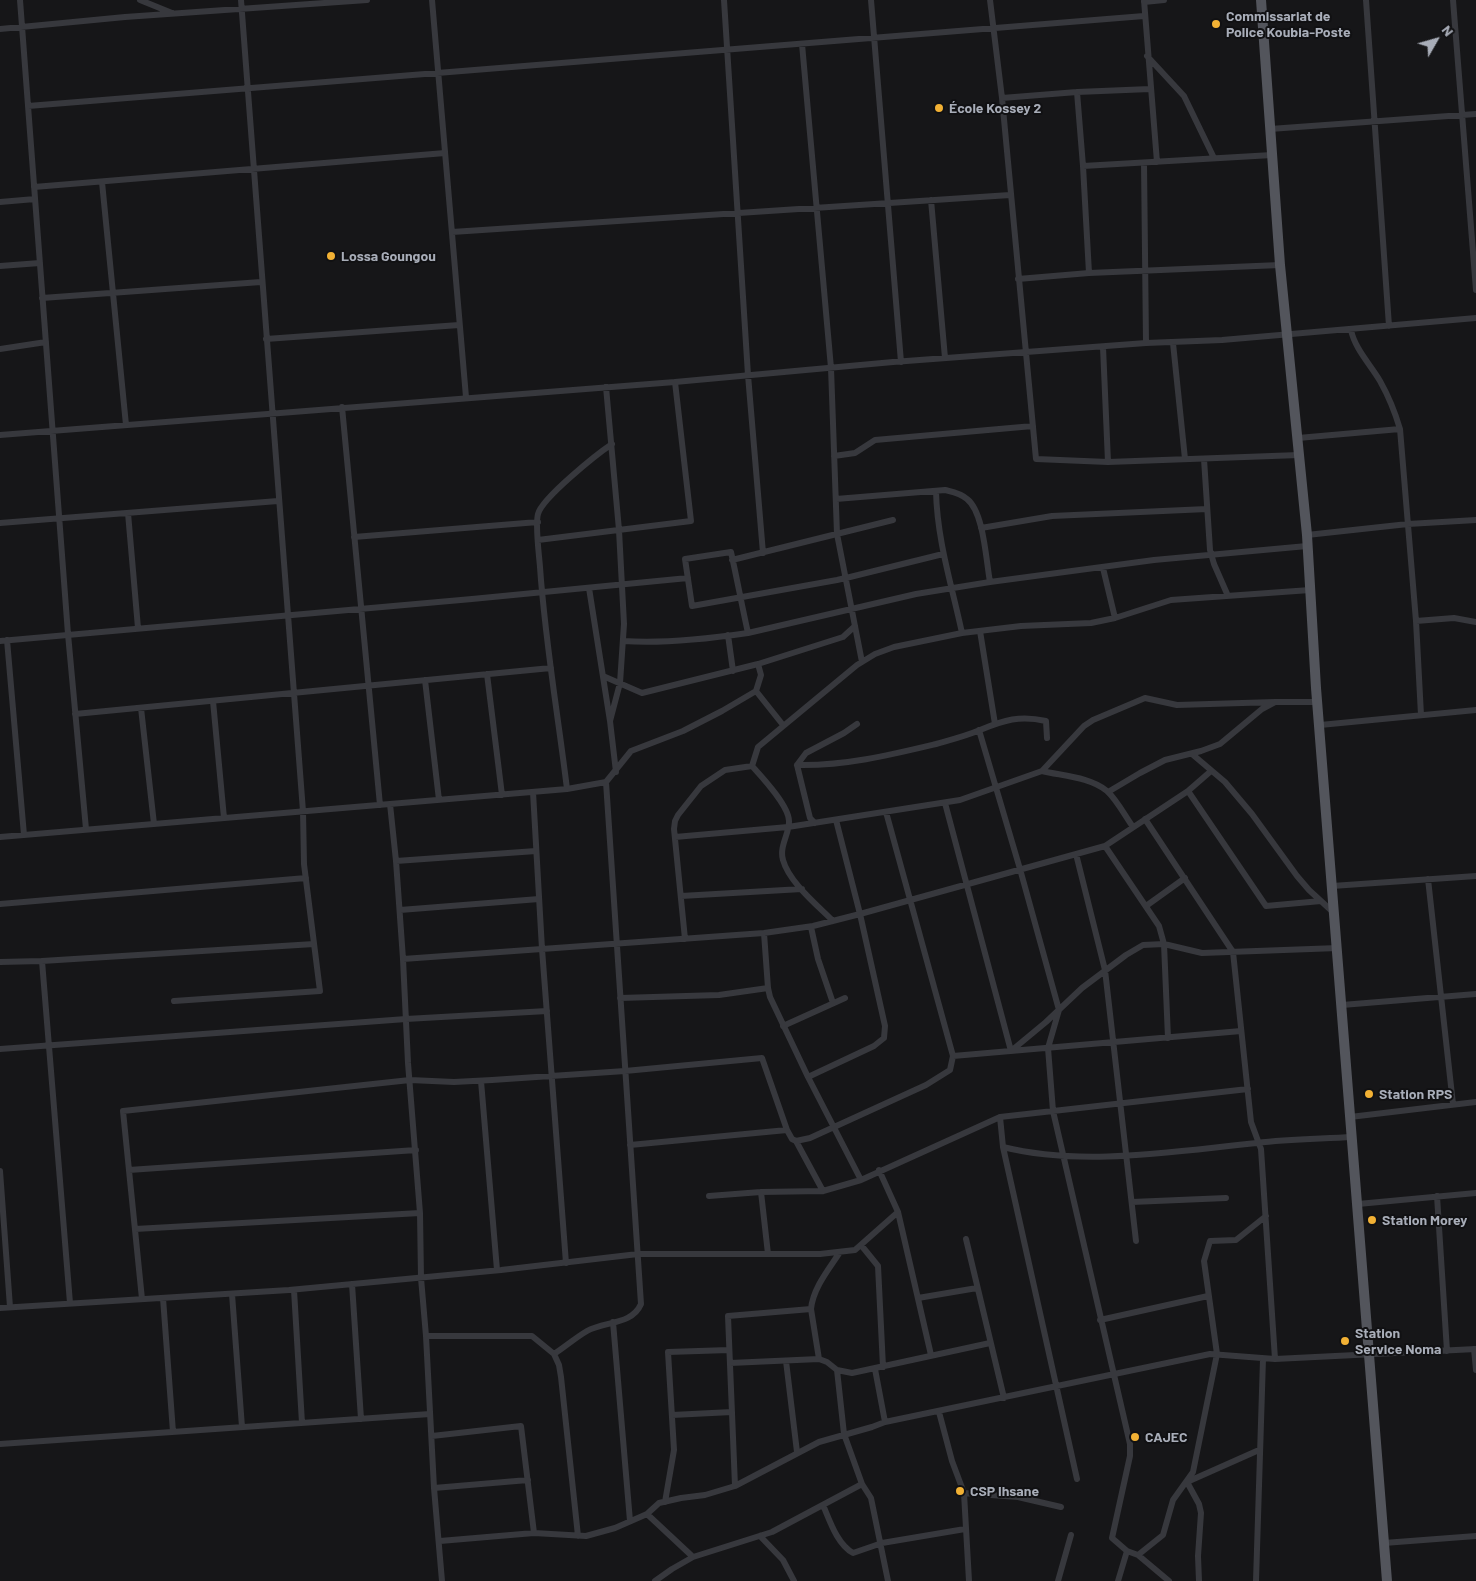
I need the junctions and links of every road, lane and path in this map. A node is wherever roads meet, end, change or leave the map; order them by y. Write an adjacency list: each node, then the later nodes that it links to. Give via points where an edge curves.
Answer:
1 (20, 0): 17 (street)
2 (140, 0): 15 (street)
3 (240, 0): 14 (street)
4 (367, 0): 14 (street)
5 (432, 0): 24 (street)
6 (724, 0): 22 (street)
7 (871, 0): 20 (street)
8 (990, 0): 19 (street)
9 (1164, 0): 13 (street)
10 (1261, 0): 33 (main road)
11 (1366, 0): 32 (street)
12 (1453, 0): 31 (street)
13 (1144, 1): 16 (street)
14 (241, 9): 15 (street); 25 (street)
15 (173, 14): 17 (street)
16 (1144, 16): 19 (street); 23 (street)
17 (22, 28): 18 (street); 29 (street)
18 (0, 29)
19 (993, 29): 20 (street); 28 (street)
20 (874, 38): 21 (street); 47 (street)
21 (802, 44): 22 (street); 48 (street)
22 (727, 50): 24 (street); 49 (street)
23 (1147, 56): 26 (street); 36 (street, via 1184,96)
24 (438, 73): 25 (street); 34 (street)
25 (247, 89): 29 (street); 40 (street)
26 (1150, 89): 27 (street); 37 (street)
27 (1077, 92): 28 (street); 39 (street)
28 (1002, 98): 43 (street)
29 (28, 106): 42 (street)
30 (1476, 114): 31 (street)
31 (1462, 115): 32 (street); 58 (street)
32 (1375, 122): 33 (street); 63 (street)
33 (1270, 129): 35 (main road)
34 (445, 153): 40 (street); 50 (street)
35 (1272, 155): 36 (street); 52 (main road)
36 (1214, 158): 37 (street)
37 (1157, 162): 38 (street)
38 (1144, 163): 39 (street); 54 (street)
39 (1083, 166): 55 (street)
40 (253, 170): 41 (street); 57 (street)
41 (102, 182): 42 (street); 59 (street)
42 (34, 187): 44 (street)
43 (1010, 195): 45 (street); 56 (street)
44 (35, 199): 46 (street); 51 (street)
45 (931, 200): 47 (street); 73 (street)
46 (0, 202)
47 (888, 203): 48 (street); 74 (street)
48 (815, 208): 49 (street); 75 (street)
49 (738, 213): 50 (street); 76 (street)
50 (452, 232): 62 (street)
51 (40, 263): 53 (street); 60 (street)
52 (1280, 265): 54 (street); 65 (main road)
53 (0, 266)
54 (1145, 270): 55 (street); 69 (street)
55 (1089, 273): 56 (street)
56 (1018, 279): 72 (street)
57 (261, 282): 59 (street); 66 (street)
58 (1476, 290)
59 (113, 293): 60 (street); 82 (street)
60 (42, 298): 67 (street)
61 (1476, 318): 63 (street)
62 (459, 325): 66 (street); 79 (street)
63 (1389, 326): 64 (street)
64 (1351, 330): 65 (street); 84 (street, via 1356,345 1392,403)
65 (1287, 334): 68 (street); 87 (main road)
66 (266, 339): 81 (street)
67 (46, 342): 71 (street); 85 (street)
68 (1173, 343): 69 (street); 92 (street)
69 (1146, 344): 70 (street)
70 (1103, 347): 72 (street); 93 (street)
71 (0, 349)
72 (1026, 352): 73 (street); 83 (street)
73 (945, 358): 74 (street)
74 (900, 362): 75 (street)
75 (831, 368): 76 (street); 90 (street)
76 (748, 374): 77 (street); 111 (street)
77 (675, 382): 78 (street); 106 (street, via 691,521)
78 (606, 387): 79 (street); 88 (street)
79 (466, 397): 80 (street)
80 (342, 407): 81 (street); 108 (street)
81 (271, 413): 82 (street); 96 (street)
82 (126, 425): 85 (street)
83 (1033, 426): 90 (street, via 875,440 855,453); 93 (street, via 1036,459)
84 (1400, 429): 87 (street); 104 (street)
85 (52, 431): 86 (street); 99 (street)
86 (0, 435)
87 (1298, 438): 89 (main road)
88 (612, 444): 102 (street, via 595,455 550,497 538,513); 106 (street)
89 (1298, 455): 91 (street); 110 (main road)
90 (834, 456): 95 (street)
91 (1204, 458): 92 (street); 97 (street)
92 (1185, 459): 93 (street)
93 (1108, 462)
94 (936, 491): 95 (street); 105 (street, via 957,493 968,500 976,511); 112 (street)
95 (836, 499): 107 (street)
96 (278, 500): 98 (street); 128 (street)
97 (1207, 509): 105 (street, via 1052,516); 113 (street)
98 (128, 513): 99 (street); 133 (street)
99 (59, 518): 103 (street); 137 (street)
100 (893, 520): 107 (street)
101 (1476, 520): 104 (street)
102 (538, 522): 108 (street); 109 (street)
103 (0, 523)
104 (1408, 524): 110 (street); 130 (street)
105 (980, 528): 118 (street)
106 (619, 530): 109 (street); 119 (street)
107 (837, 534): 111 (street); 117 (street)
108 (354, 538): 127 (street)
109 (538, 540): 123 (street)
110 (1307, 540): 113 (street); 122 (main road)
111 (763, 553): 114 (street)
112 (943, 554): 117 (street); 121 (street)
113 (1211, 554): 115 (street); 124 (street)
114 (732, 560): 116 (street, via 731,552 685,559); 125 (street)
115 (1103, 568): 118 (street); 129 (street)
116 (688, 578): 119 (street); 125 (street, via 692,606)
117 (846, 578): 125 (street); 126 (street)
118 (990, 582): 121 (street)
119 (622, 586): 120 (street); 140 (street)
120 (589, 588): 123 (street); 146 (street)
121 (952, 588): 126 (street); 136 (street)
122 (1310, 590): 124 (street); 154 (main road)
123 (542, 592): 127 (street); 143 (street)
124 (1228, 596): 129 (street, via 1170,600)
125 (740, 598): 135 (street)
126 (851, 608): 132 (street); 135 (street)
127 (361, 609): 128 (street); 149 (street)
128 (288, 615): 133 (street); 151 (street)
129 (1115, 618): 134 (street, via 1091,623)
130 (1416, 621): 131 (street, via 1454,618); 158 (street)
131 (1476, 622)
132 (855, 626): 141 (street); 142 (street, via 842,636)
133 (138, 628): 137 (street)
134 (980, 631): 136 (street); 161 (street)
135 (748, 633): 138 (street)
136 (962, 633): 141 (street, via 894,647)
137 (68, 634): 139 (street); 157 (street)
138 (728, 636): 140 (street, via 654,643); 144 (street)
139 (4, 640): 193 (street)
140 (623, 641): 148 (street)
141 (862, 662): 162 (street)
142 (758, 664): 144 (street); 150 (street, via 761,675)
143 (551, 668): 145 (street); 174 (street)
144 (733, 671): 148 (street, via 642,693)
145 (487, 674): 147 (street); 178 (street)
146 (603, 676): 148 (street); 159 (street)
147 (425, 680): 149 (street); 179 (street)
148 (620, 683): 159 (street)
149 (368, 686): 151 (street); 182 (street)
150 (756, 691): 162 (street); 171 (street, via 683,731 631,752)
151 (294, 693): 152 (street); 183 (street)
152 (213, 701): 155 (street); 185 (street)
153 (1275, 702): 154 (street); 166 (street, via 1220,744); 169 (street, via 1177,705 1146,698 1089,723)
154 (1318, 702): 163 (main road)
155 (141, 708): 157 (street); 189 (street)
156 (1476, 710): 158 (street)
157 (75, 714): 192 (street)
158 (1421, 715): 163 (street)
159 (610, 721): 171 (street)
160 (857, 724): 167 (street, via 806,753)
161 (994, 724): 164 (street); 165 (street, via 1013,718 1046,721)
162 (783, 725): 168 (street, via 758,747)
163 (1320, 725): 206 (main road)
164 (979, 730): 167 (street, via 887,757 824,766); 173 (street)
165 (1047, 738)
166 (1192, 754): 170 (street); 177 (street, via 1165,760)
167 (797, 765): 188 (street, via 810,818)
168 (752, 766): 190 (street, via 787,812); 195 (street, via 726,770 702,786 674,821)
169 (1042, 771): 173 (street); 177 (street, via 1093,783)
170 (1211, 771): 175 (street); 211 (street, via 1225,782 1297,876)
171 (616, 772): 172 (street)
172 (606, 782): 174 (street); 222 (street)
173 (996, 787): 180 (street); 200 (street)
174 (567, 789): 176 (street)
175 (1188, 791): 186 (street); 211 (street, via 1266,906)
176 (533, 792): 178 (street); 197 (street)
177 (1108, 792): 191 (street)
178 (502, 795): 179 (street)
179 (439, 800): 181 (street)
180 (945, 803): 184 (street); 205 (street)
181 (390, 804): 182 (street); 199 (street)
182 (380, 805): 183 (street)
183 (303, 811): 185 (street); 202 (street)
184 (886, 812): 187 (street); 210 (street)
185 (224, 818): 189 (street)
186 (1145, 819): 191 (street); 203 (street)
187 (836, 820): 188 (street); 215 (street)
188 (815, 823): 190 (street)
189 (154, 824): 192 (street)
190 (788, 827): 195 (street); 207 (street, via 782,859)
191 (1133, 827): 196 (street)
192 (86, 830): 193 (street)
193 (24, 835): 194 (street)
194 (0, 837)
195 (675, 837): 208 (street)
196 (1106, 846): 198 (street); 213 (street)
197 (536, 851): 199 (street); 209 (street)
198 (1076, 854): 200 (street); 230 (street)
199 (396, 861): 214 (street)
200 (1020, 870): 205 (street); 239 (street)
201 (1476, 876): 204 (street)
202 (306, 878): 212 (street); 221 (street)
203 (1185, 878): 213 (street); 226 (street)
204 (1428, 880): 206 (street); 233 (street)
205 (967, 886): 210 (street); 249 (street)
206 (1332, 886): 216 (main road)
207 (802, 889): 208 (street); 217 (street)
208 (681, 896): 220 (street)
209 (539, 899): 214 (street); 225 (street)
210 (910, 900): 215 (street); 250 (street)
211 (1321, 901): 216 (street)
212 (0, 904)
213 (1146, 906): 223 (street, via 1160,926)
214 (400, 910): 227 (street)
215 (860, 914): 217 (street); 253 (street, via 884,1038 874,1046)
216 (1335, 914): 224 (main road)
217 (833, 921): 218 (street)
218 (811, 927): 219 (street); 237 (street)
219 (764, 933): 220 (street); 231 (street)
220 (685, 939): 222 (street)
221 (314, 944): 228 (street); 236 (street, via 320,991)
222 (616, 944): 225 (street); 234 (street)
223 (1164, 944): 226 (street, via 1202,952); 230 (street, via 1136,948); 244 (street)
224 (1338, 948): 226 (street); 238 (main road)
225 (542, 949): 227 (street); 240 (street)
226 (1234, 952): 243 (street)
227 (403, 959): 241 (street)
228 (42, 961): 229 (street); 246 (street)
229 (0, 962)
230 (1105, 970): 239 (street); 245 (street)
231 (768, 988): 234 (street, via 719,995); 242 (street)
232 (1476, 994): 233 (street)
233 (1441, 997): 238 (street); 259 (street)
234 (620, 998): 251 (street)
235 (845, 998): 237 (street)
236 (174, 1001)
237 (833, 1004): 242 (street)
238 (1342, 1005): 262 (main road)
239 (1059, 1010): 247 (street); 249 (street)
240 (547, 1012): 241 (street); 252 (street)
241 (406, 1019): 246 (street); 254 (street)
242 (783, 1026): 253 (street)
243 (1241, 1032): 244 (street); 256 (street)
244 (1168, 1038): 245 (street)
245 (1114, 1042): 247 (street); 258 (street)
246 (49, 1046): 248 (street); 306 (street)
247 (1048, 1048): 249 (street); 260 (street)
248 (0, 1049)
249 (1011, 1051): 250 (street)
250 (953, 1056): 263 (street, via 950,1070 943,1076)
251 (625, 1071): 252 (street); 264 (street, via 762,1058); 268 (street)
252 (552, 1075): 255 (street); 295 (street)
253 (808, 1077): 263 (street)
254 (410, 1080): 255 (street); 270 (street); 273 (street, via 123,1111)
255 (481, 1081): 296 (street)
256 (1248, 1089): 258 (street); 267 (street, via 1251,1122)
257 (1476, 1102): 259 (street)
258 (1120, 1104): 260 (street); 271 (street)
259 (1453, 1104): 262 (street)
260 (1053, 1111): 261 (street); 272 (street)
261 (1000, 1117): 269 (street); 274 (street)
262 (1350, 1117): 265 (main road)
263 (834, 1128): 266 (street); 276 (street)
264 (787, 1130): 266 (street); 268 (street)
265 (1352, 1137): 267 (street); 284 (main road)
266 (796, 1141): 277 (street)
267 (1259, 1142): 271 (street); 287 (street)
268 (630, 1145): 293 (street)
269 (1003, 1147): 272 (street); 330 (street)
270 (416, 1150): 273 (street); 286 (street)
271 (1127, 1155): 272 (street); 283 (street)
272 (1064, 1156): 310 (street)
273 (129, 1170): 288 (street)
274 (879, 1170): 276 (street); 285 (street)
275 (0, 1171): 307 (street)
276 (861, 1180): 277 (street)
277 (823, 1191): 278 (street)
278 (761, 1192): 280 (street); 294 (street)
279 (1476, 1193): 281 (street)
280 (709, 1196)
281 (1437, 1196): 284 (street); 316 (street)
282 (1226, 1198): 283 (street)
283 (1132, 1202): 290 (street)
284 (1358, 1204): 320 (main road)
285 (898, 1212): 291 (street); 304 (street)
286 (420, 1213): 288 (street); 297 (street)
287 (1266, 1216): 302 (street, via 1236,1240 1210,1240 1204,1261); 323 (street)
288 (135, 1229): 305 (street)
289 (966, 1239): 299 (street)
290 (1136, 1241)
291 (861, 1245): 292 (street, via 855,1250); 326 (street, via 878,1266)
292 (840, 1252): 294 (street); 309 (street, via 815,1292)
293 (638, 1254): 294 (street); 295 (street); 311 (street, via 641,1304 638,1313)
294 (768, 1254)
295 (566, 1263): 296 (street)
296 (497, 1270): 297 (street)
297 (421, 1278): 298 (street); 312 (street)
298 (352, 1284): 300 (street); 336 (street)
299 (977, 1288): 304 (street); 313 (street)
300 (294, 1290): 301 (street); 338 (street)
301 (232, 1294): 303 (street); 339 (street)
302 (1208, 1296): 310 (street); 318 (street)
303 (163, 1298): 305 (street); 340 (street)
304 (918, 1298): 319 (street)
305 (142, 1299): 306 (street)
306 (70, 1302): 307 (street)
307 (10, 1307): 308 (street)
308 (0, 1308)
309 (811, 1309): 315 (street, via 728,1316); 321 (street)
310 (1100, 1320): 329 (street)
311 (613, 1322): 317 (street, via 586,1332); 357 (street)
312 (426, 1336): 317 (street, via 532,1336); 334 (street)
313 (990, 1343): 319 (street); 331 (street)
314 (1475, 1349): 316 (street); 328 (street)
315 (729, 1350): 325 (street); 335 (street, via 668,1352)
316 (1447, 1351): 320 (street)
317 (554, 1354): 361 (street, via 561,1376)
318 (1217, 1354): 322 (street); 329 (street); 348 (street, via 1194,1472)
319 (931, 1355): 326 (street)
320 (1369, 1356): 323 (street); 366 (main road)
321 (819, 1359): 324 (street); 327 (street)
322 (1263, 1359): 323 (street); 344 (street)
323 (1275, 1359)
324 (786, 1362): 325 (street); 345 (street)
325 (730, 1363): 332 (street)
326 (879, 1368): 327 (street, via 852,1373); 337 (street)
327 (837, 1370): 341 (street)
328 (1476, 1370)
329 (1113, 1375): 330 (street); 367 (street, via 1130,1456 1112,1538)
330 (1057, 1387): 331 (street); 346 (street)
331 (1004, 1398): 333 (street)
332 (732, 1412): 335 (street); 350 (street)
333 (939, 1412): 337 (street); 352 (street)
334 (430, 1414): 336 (street); 342 (street)
335 (672, 1415): 353 (street, via 674,1450)
336 (361, 1419): 338 (street)
337 (885, 1422): 341 (street)
338 (302, 1423): 339 (street)
339 (242, 1427): 340 (street)
340 (173, 1432): 343 (street)
341 (844, 1434): 345 (street); 349 (street)
342 (432, 1436): 347 (street, via 521,1426); 351 (street)
343 (0, 1444)
344 (1259, 1450): 348 (street); 379 (street)
345 (797, 1452): 350 (street)
346 (1077, 1479)
347 (528, 1480): 351 (street); 359 (street)
348 (1187, 1482): 368 (street, via 1173,1500 1163,1535); 378 (street, via 1201,1513)
349 (862, 1484): 354 (street); 365 (street, via 871,1498)
350 (735, 1486): 353 (street)
351 (434, 1488): 364 (street)
352 (964, 1493): 355 (street, via 1018,1497); 358 (street)
353 (665, 1502): 356 (street)
354 (823, 1505): 362 (street); 365 (street, via 848,1550 860,1552)
355 (1061, 1507)
356 (647, 1514): 357 (street); 369 (street)
357 (630, 1521): 361 (street, via 616,1528)
358 (965, 1529): 365 (street); 374 (street)
359 (534, 1533): 361 (street); 364 (street)
360 (1071, 1535): 375 (street)
361 (578, 1536)
362 (760, 1536): 369 (street); 372 (street, via 784,1560)
363 (1476, 1536): 366 (street)
364 (440, 1541): 370 (street)
365 (882, 1543): 373 (street)
366 (1384, 1543): 380 (main road)
367 (1127, 1551): 368 (street); 376 (street)
368 (1138, 1554): 377 (street)
369 (693, 1557): 371 (street)
370 (442, 1581)
371 (655, 1581)
372 (794, 1581)
373 (888, 1581)
374 (969, 1581)
375 (1058, 1581)
376 (1118, 1581)
377 (1169, 1581)
378 (1199, 1581)
379 (1256, 1581)
380 (1387, 1581)

